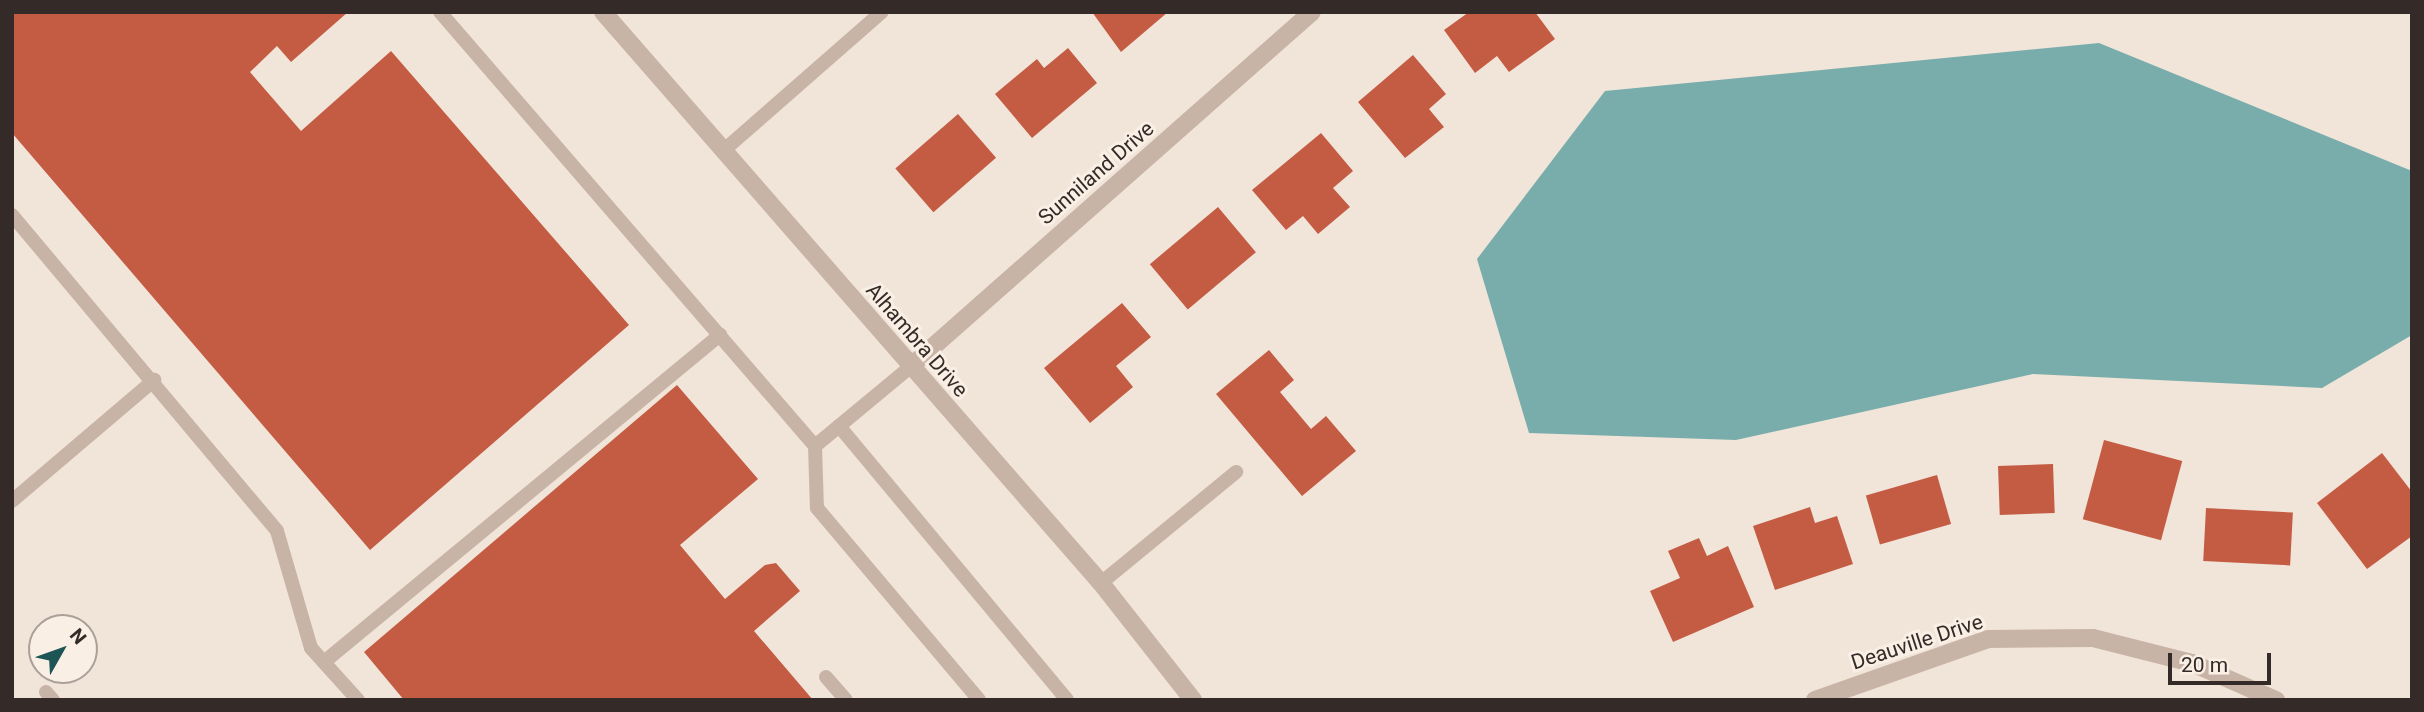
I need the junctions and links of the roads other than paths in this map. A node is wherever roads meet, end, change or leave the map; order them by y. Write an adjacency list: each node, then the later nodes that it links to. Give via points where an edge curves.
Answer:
1 (440, 12): 7 (lane)
2 (603, 12): 5 (street, Alhambra Drive)
3 (881, 12): 5 (lane)
4 (1312, 12): 8 (street, Sunniland Drive)
5 (723, 151): 8 (street, Alhambra Drive)
6 (12, 215): 9 (lane)
7 (720, 335): 11 (lane); 15 (lane)
8 (910, 367): 10 (lane); 14 (street, Alhambra Drive)
9 (154, 380): 13 (lane); 15 (lane, via 276,531 311,648)
10 (839, 426): 11 (lane); 20 (lane)
11 (815, 446): 19 (lane, via 817,508)
12 (1236, 472): 14 (lane)
13 (12, 501)
14 (1101, 583): 21 (street, Alhambra Drive)
15 (324, 662): 17 (lane)
16 (826, 677): 18 (lane)
17 (358, 700)
18 (846, 700)
19 (979, 700)
20 (1067, 700)
21 (1193, 700)
22 (1815, 700): 23 (street, Deauville Drive, via 1988,639 2092,638 2192,663)
23 (2276, 700)

